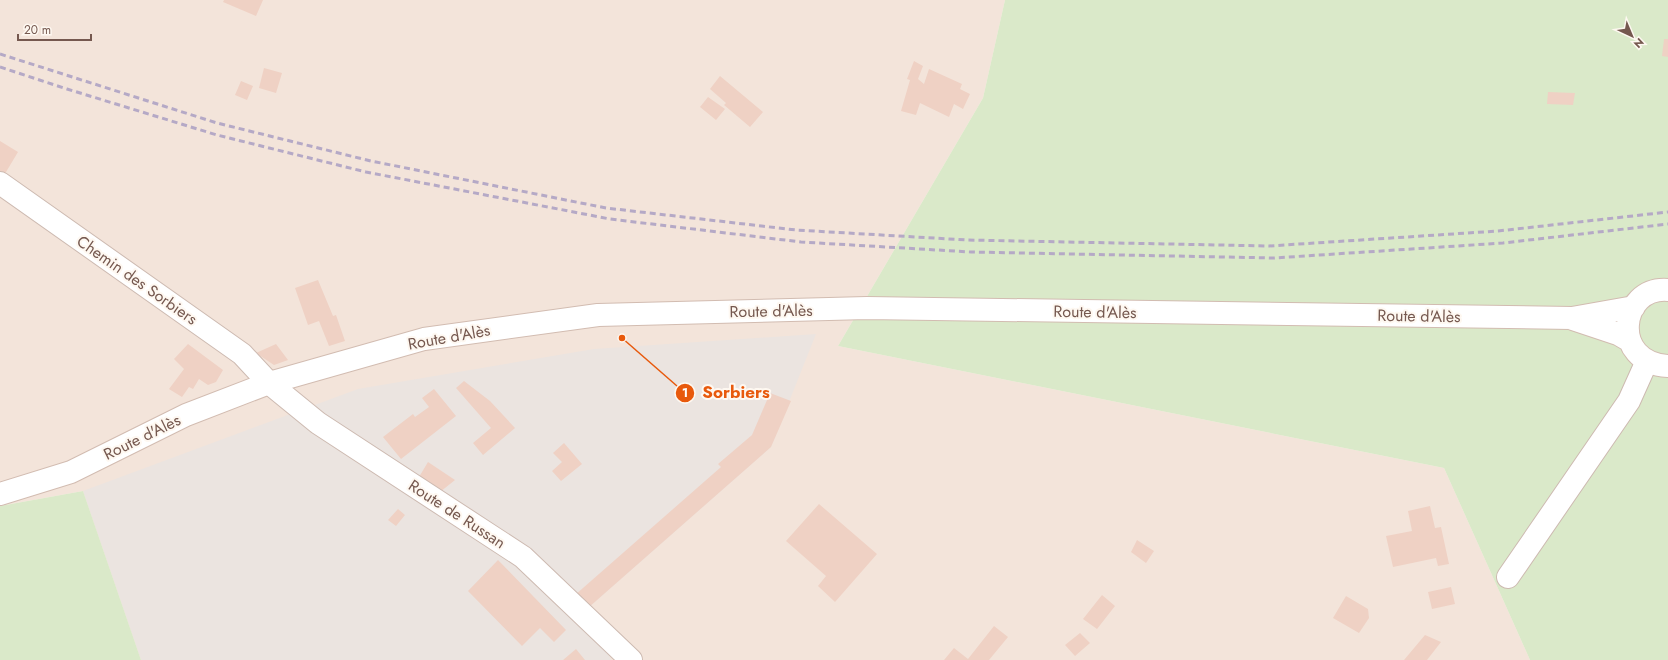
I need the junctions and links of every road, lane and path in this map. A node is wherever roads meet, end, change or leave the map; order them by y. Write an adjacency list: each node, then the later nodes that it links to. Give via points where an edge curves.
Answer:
1 (0, 183): 8 (main road, Chemin des Sorbiers, via 242,354)
2 (1668, 290): 3 (main road, via 1652,292)
3 (1634, 307): 4 (main road, Route d'Alès); 5 (main road, via 1627,329)
4 (1572, 318): 5 (main road, Route d'Alès, via 1618,334); 8 (main road, Route d'Alès, via 867,308 598,315 424,339)
5 (1630, 341): 6 (main road)
6 (1647, 361): 7 (main road); 10 (main road, via 1629,401)
7 (1668, 366)
8 (270, 383): 9 (main road, Route d'Alès, via 186,415 71,472); 11 (main road, Route de Russan, via 318,423 523,557)
9 (0, 494)
10 (1508, 577)
11 (631, 660)

